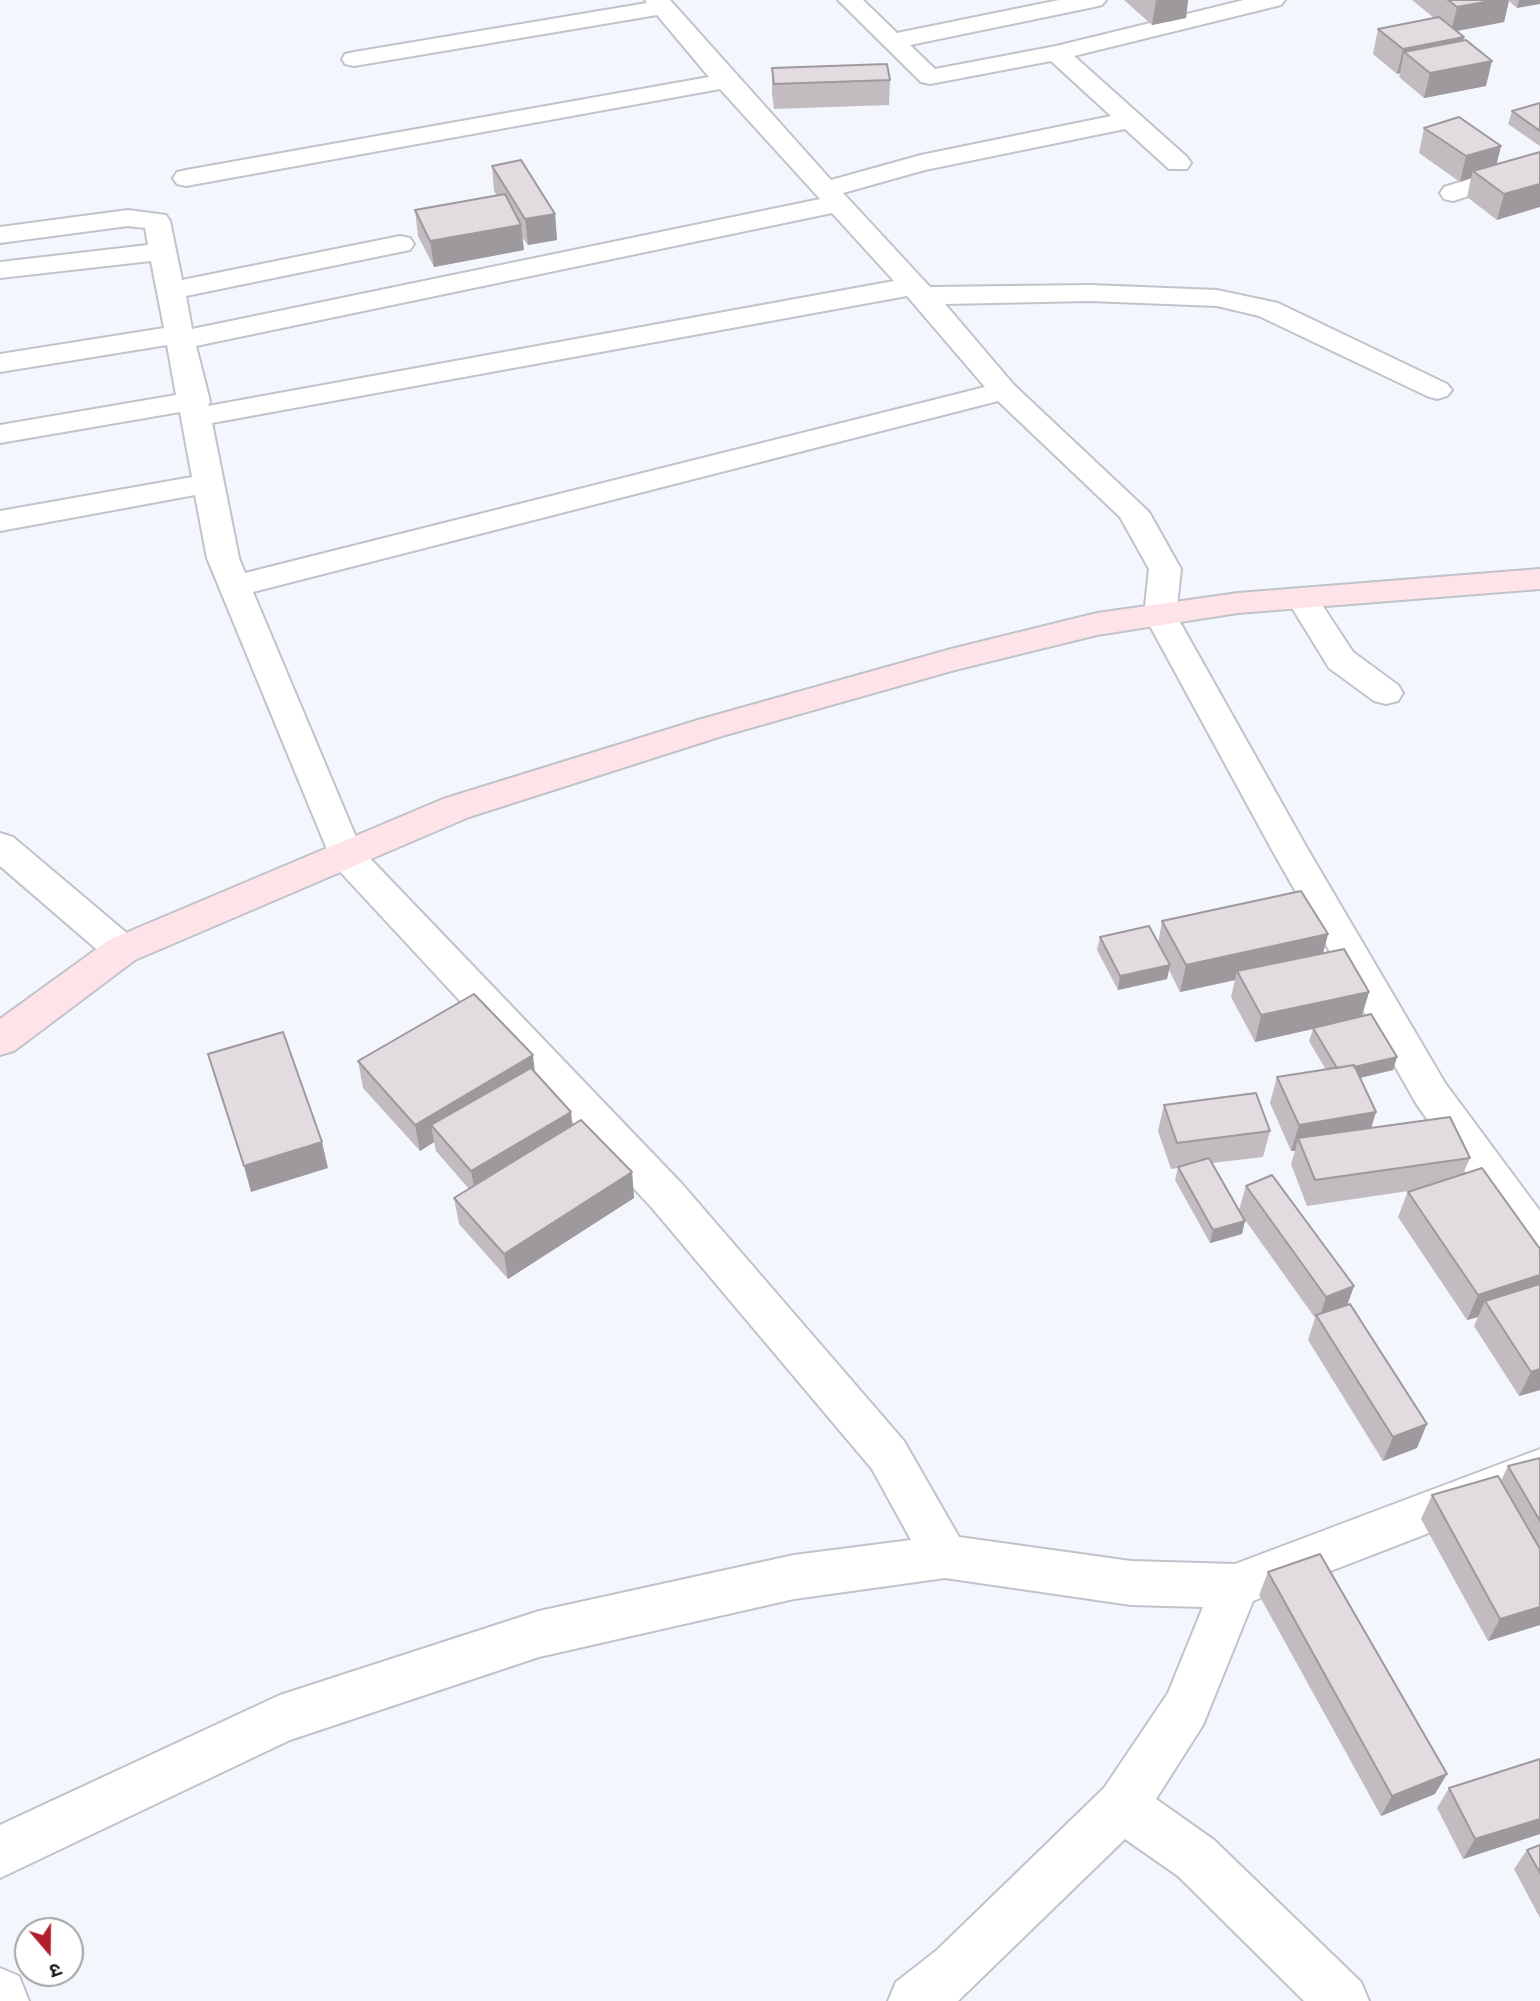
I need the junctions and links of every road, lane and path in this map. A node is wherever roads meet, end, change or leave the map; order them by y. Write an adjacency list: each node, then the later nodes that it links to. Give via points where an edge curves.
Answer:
1 (850, 0): 5 (street)
2 (1094, 0): 5 (street)
3 (1273, 0): 6 (street)
4 (660, 3): 7 (street); 8 (street)
5 (891, 41): 6 (street, via 930,77)
6 (1056, 53): 9 (street)
7 (354, 60)
8 (726, 81): 12 (street); 14 (street)
9 (1130, 120): 10 (street); 14 (street, via 921,163)
10 (1178, 163)
11 (1540, 165): 13 (street)
12 (186, 178)
13 (1453, 193)
14 (834, 196): 20 (street); 21 (street)
15 (0, 235): 17 (street, via 157,220)
16 (400, 244): 19 (street)
17 (163, 251): 18 (street); 19 (street)
18 (0, 270)
19 (172, 290): 21 (street)
20 (919, 291): 23 (street, via 1217,298 1268,309); 24 (street); 25 (street)
21 (181, 337): 22 (street); 25 (street)
22 (0, 363)
23 (1437, 390)
24 (1004, 391): 30 (street); 32 (street, via 1133,512 1165,569)
25 (196, 409): 26 (street); 27 (street)
26 (0, 434)
27 (209, 482): 28 (street); 30 (street, via 223,558)
28 (0, 521)
29 (1540, 579): 31 (main road)
30 (235, 586): 35 (street)
31 (1302, 598): 32 (main road); 33 (street, via 1340,660)
32 (1160, 615): 35 (main road, via 1071,630 710,728 456,807); 38 (street, via 1431,1094)
33 (1386, 693)
34 (0, 846): 36 (street)
35 (346, 855): 36 (main road); 40 (street, via 667,1196 888,1455)
36 (122, 950): 37 (main road)
37 (0, 1040)
38 (1539, 1240)
39 (1540, 1469): 41 (street)
40 (945, 1557): 41 (street, via 1131,1583); 43 (street, via 794,1577 539,1634 280,1719)
41 (1235, 1586): 42 (street, via 1186,1708)
42 (1122, 1806): 46 (street, via 956,1969); 47 (street, via 1196,1858)
43 (0, 1852)
44 (0, 1995): 45 (street)
45 (2, 2001)
46 (915, 2001)
47 (1342, 2001)

